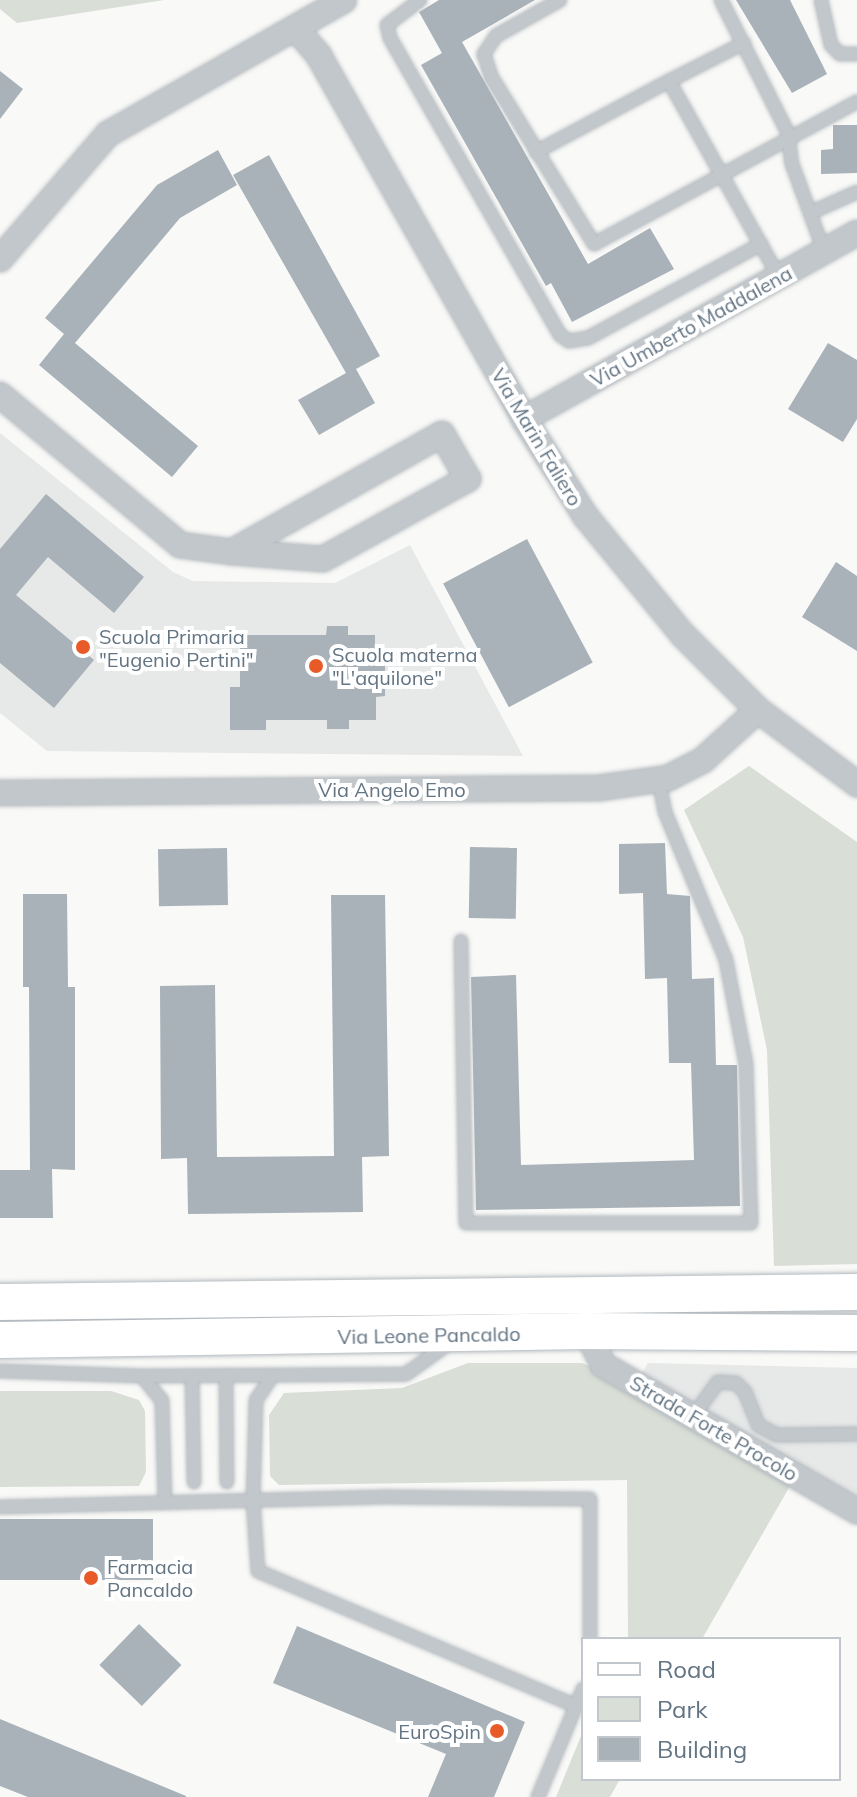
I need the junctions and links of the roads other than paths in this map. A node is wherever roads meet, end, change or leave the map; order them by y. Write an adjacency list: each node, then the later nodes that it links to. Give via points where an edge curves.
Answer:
1 (344, 0): 6 (street)
2 (420, 0): 17 (lane, via 387,25 390,38 560,335 569,341 588,338)
3 (560, 0): 12 (lane, via 496,36 484,54 492,78)
4 (721, 0): 7 (lane)
5 (821, 0): 8 (lane, via 831,45 840,54)
6 (295, 28): 19 (street, via 108,134); 22 (street, Via Marin Faliero, via 319,56)
7 (744, 43): 9 (lane); 11 (lane)
8 (857, 54)
9 (669, 81): 12 (lane); 13 (lane)
10 (857, 102): 11 (lane)
11 (789, 139): 13 (lane); 15 (lane)
12 (536, 152): 13 (lane, via 594,244)
13 (722, 176): 17 (lane)
14 (857, 192): 15 (lane)
15 (810, 213): 18 (lane)
16 (857, 233): 18 (street, Via Umberto Maddalena)
17 (761, 244): 20 (lane)
18 (824, 251): 20 (street, Via Umberto Maddalena)
19 (0, 259)
20 (779, 277): 22 (street, Via Umberto Maddalena)
21 (0, 395): 23 (street, via 180,545)
22 (524, 419): 24 (street, Via Marin Faliero, via 586,517 636,581)
23 (232, 552): 23 (street, via 323,559 468,479 442,434)
24 (758, 710): 25 (street, Via Angelo Emo, via 703,760); 26 (street, Via Marin Faliero)
25 (659, 781): 27 (street, Via Angelo Emo, via 599,788); 28 (lane, via 665,812 726,960 746,1064 751,1223 466,1223)
26 (857, 784)
27 (0, 793)
28 (461, 941)
29 (857, 1292): 30 (main road, Via Leone Pancaldo)
30 (0, 1302)
31 (586, 1331): 32 (main road, Via Leone Pancaldo); 33 (main road, Via Leone Pancaldo); 40 (street, Strada Forte Procolo, via 603,1365)
32 (857, 1333)
33 (459, 1336): 34 (main road, Via Leone Pancaldo); 37 (lane, via 406,1374)
34 (0, 1340)
35 (0, 1371): 38 (lane)
36 (226, 1375): 37 (lane); 39 (lane); 43 (lane)
37 (273, 1375): 44 (lane, via 256,1400)
38 (142, 1376): 39 (lane); 45 (lane, via 162,1401)
39 (192, 1376): 42 (lane)
40 (693, 1416): 41 (lane, via 718,1382 736,1383 758,1425 777,1435); 47 (street, Strada Forte Procolo)
41 (857, 1434)
42 (194, 1482)
43 (227, 1482)
44 (253, 1500): 45 (lane); 48 (lane, via 590,1499); 50 (lane, via 258,1571)
45 (165, 1502): 46 (lane)
46 (0, 1507)
47 (857, 1511)
48 (590, 1637)
49 (581, 1694): 50 (lane)
50 (576, 1706): 51 (lane)
51 (538, 1797)

